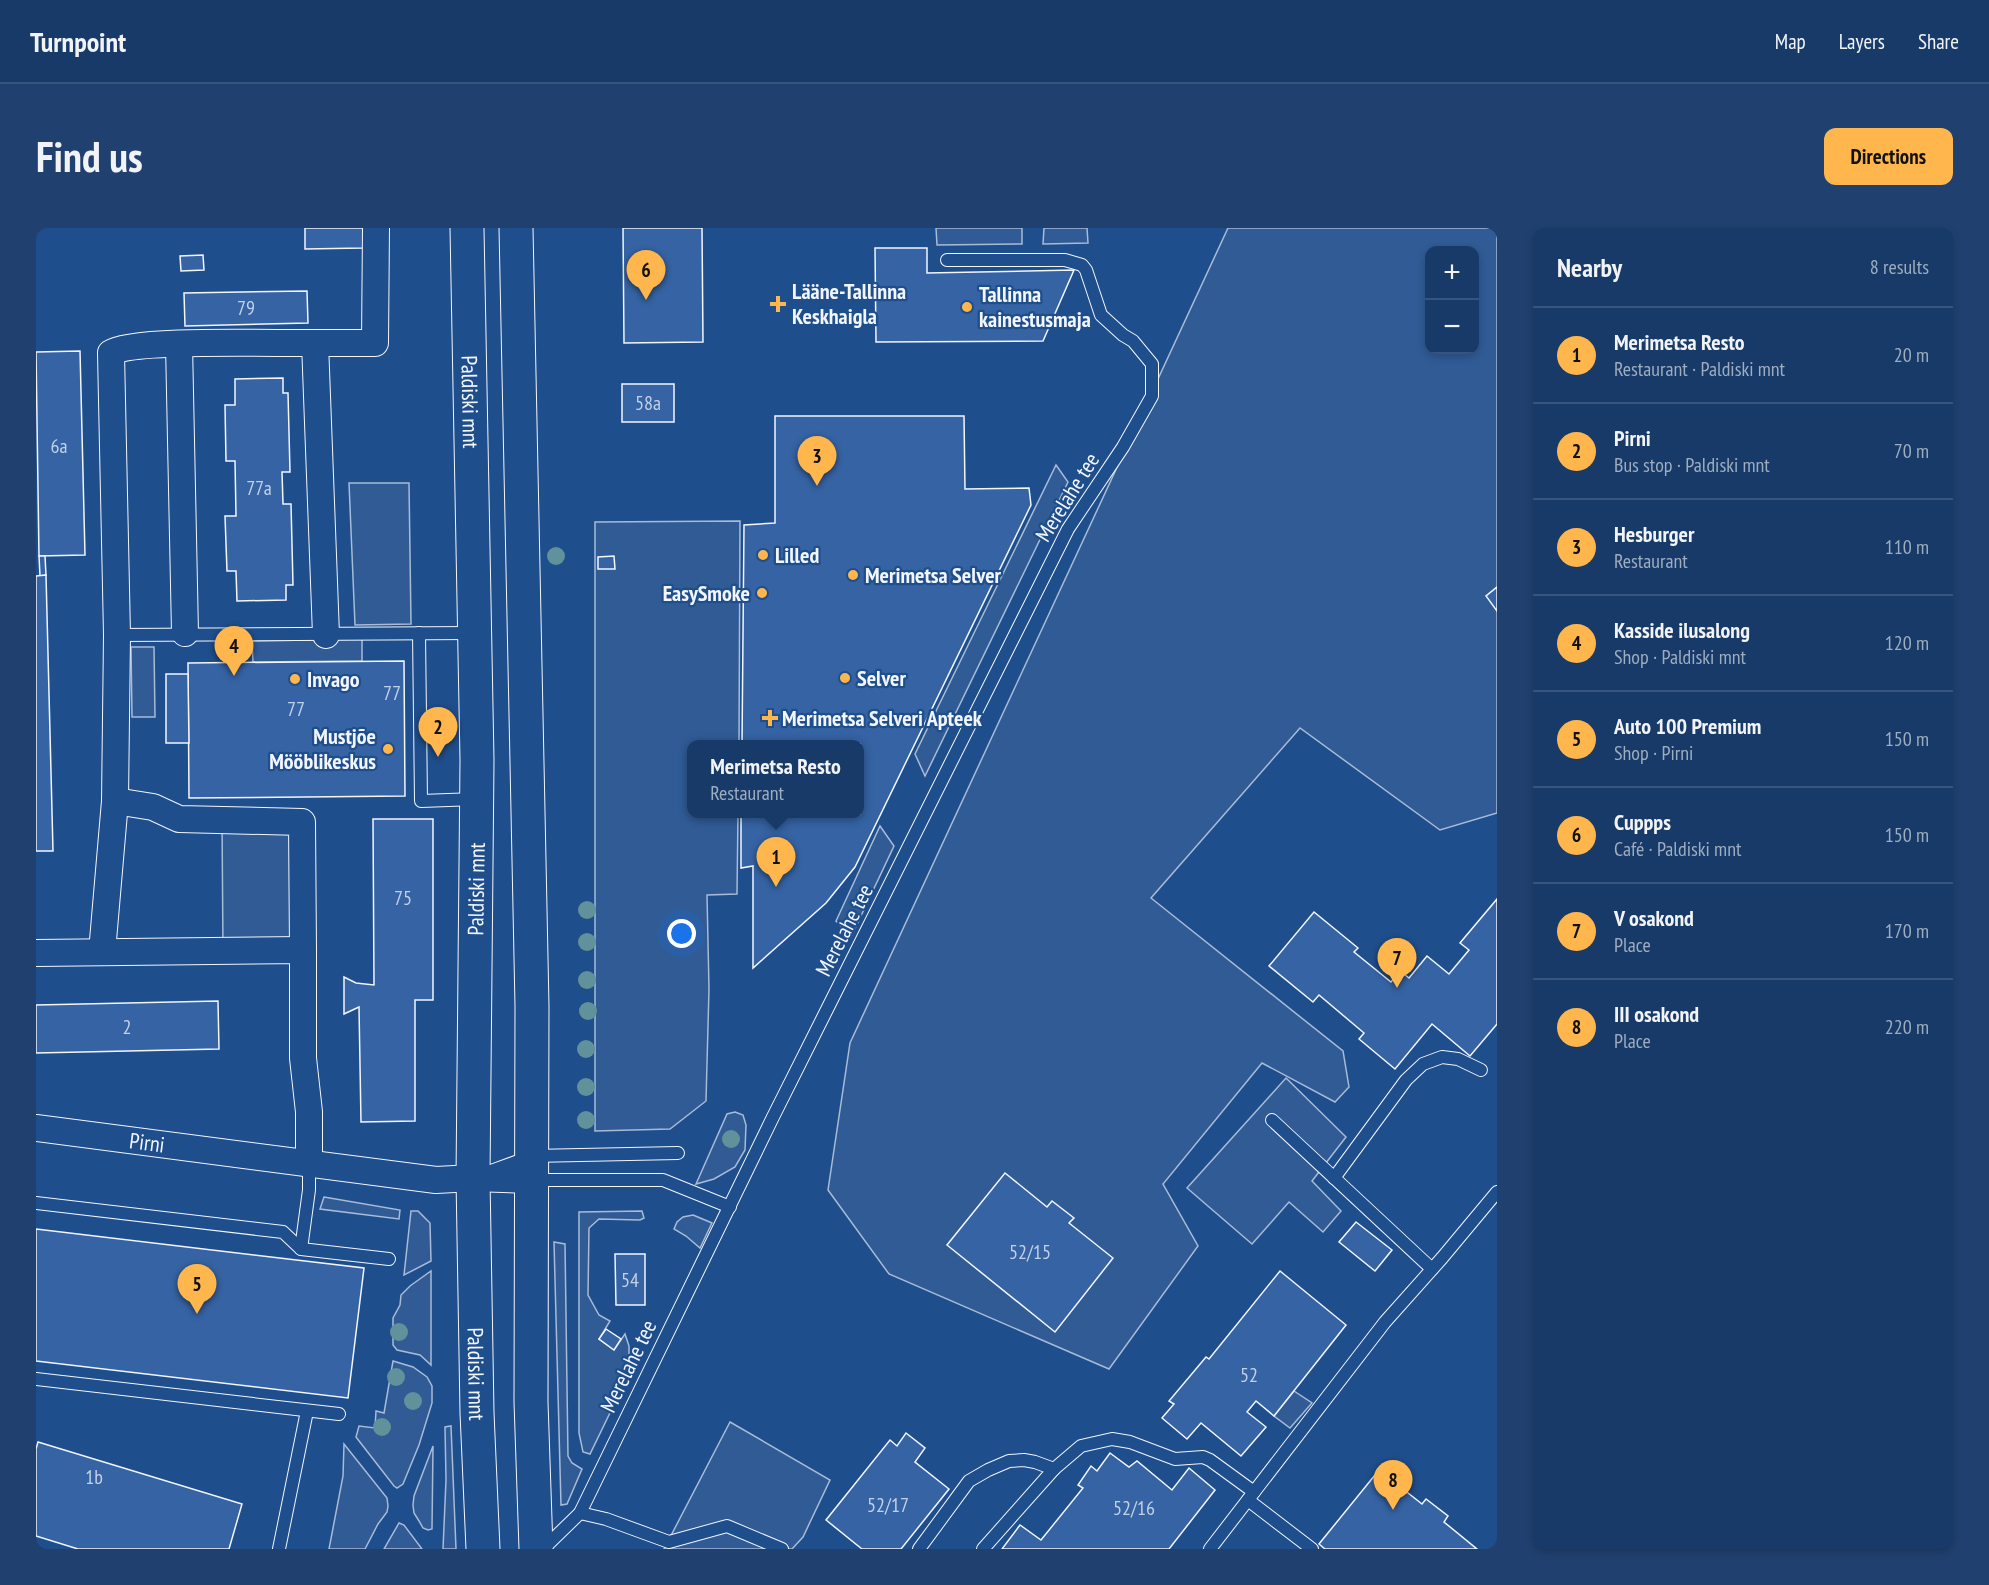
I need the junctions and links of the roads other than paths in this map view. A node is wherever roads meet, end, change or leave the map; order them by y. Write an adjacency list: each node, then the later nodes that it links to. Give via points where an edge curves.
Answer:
1 (376, 228): 5 (street, via 375,343)
2 (466, 228): 9 (main road, Paldiski mnt)
3 (516, 228): 22 (main road)
4 (947, 260): 27 (lane, Merelahe tee, via 1065,260 1082,265 1101,315 1133,341 1152,364 1152,396 1068,529)
5 (315, 343): 6 (street); 11 (street)
6 (179, 344): 7 (street); 10 (street, via 117,349 111,353)
7 (185, 633): 10 (lane); 11 (lane)
8 (418, 633): 9 (lane); 11 (lane); 12 (lane, via 421,801)
9 (475, 633): 12 (main road, Paldiski mnt)
10 (117, 634): 13 (street)
11 (326, 634)
12 (477, 799): 23 (main road, Paldiski mnt)
13 (115, 801): 14 (street, via 153,807 179,819 302,822); 15 (street)
14 (303, 950): 15 (street); 21 (street, via 303,1058)
15 (102, 952): 16 (street)
16 (36, 953)
17 (1481, 1070): 24 (lane, via 1458,1059 1442,1057 1423,1064 1406,1080)
18 (1272, 1120): 24 (lane)
19 (36, 1128): 21 (street, Pirni)
20 (678, 1153): 22 (lane)
21 (309, 1164): 23 (street, Pirni, via 436,1180); 28 (lane)
22 (532, 1168): 23 (street, Pirni); 27 (lane, via 663,1180); 39 (main road, via 531,1402)
23 (473, 1178): 38 (main road, Paldiski mnt)
24 (1334, 1178): 30 (lane)
25 (1497, 1192): 30 (lane)
26 (36, 1203): 28 (lane, via 283,1232)
27 (730, 1207): 36 (lane, Merelahe tee)
28 (301, 1248): 29 (lane)
29 (389, 1259)
30 (1432, 1269): 35 (lane, via 1385,1322)
31 (36, 1379): 32 (lane)
32 (307, 1411): 33 (lane); 37 (lane)
33 (339, 1414)
34 (1054, 1469): 35 (lane, via 1081,1446 1112,1439 1175,1459 1203,1457); 42 (lane, via 1024,1460 1009,1461 969,1481); 43 (lane)
35 (1251, 1496): 44 (lane); 45 (lane)
36 (580, 1513): 40 (lane, Merelahe tee); 41 (lane, via 669,1542 727,1526)
37 (279, 1549)
38 (483, 1549)
39 (536, 1549)
40 (543, 1549)
41 (782, 1549)
42 (919, 1549)
43 (983, 1549)
44 (1210, 1549)
45 (1312, 1549)

